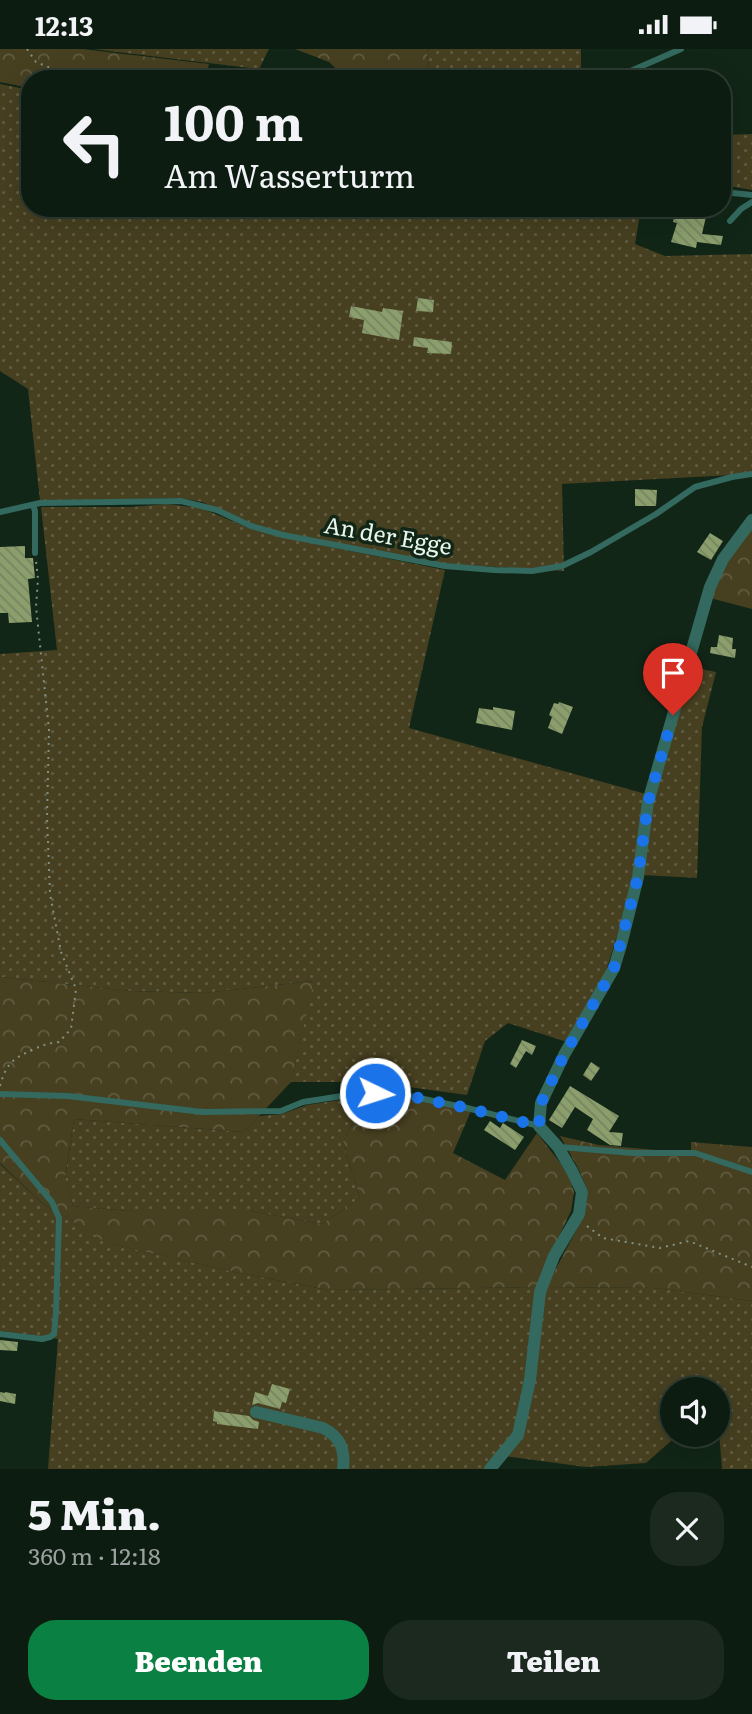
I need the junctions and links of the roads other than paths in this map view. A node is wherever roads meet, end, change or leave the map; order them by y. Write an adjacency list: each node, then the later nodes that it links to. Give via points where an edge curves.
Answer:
1 (681, 49): 2 (lane)
2 (633, 70)
3 (731, 193): 4 (lane)
4 (752, 195)
5 (752, 202): 6 (lane)
6 (730, 221)
7 (752, 474): 8 (lane, An der Egge, via 695,487 591,552 562,566 532,571 445,566 283,535 181,501)
8 (33, 505): 9 (lane, An der Egge); 11 (lane)
9 (0, 512)
10 (752, 520): 13 (street, via 723,559 710,586 648,803 638,877 614,968 541,1103)
11 (35, 552)
12 (0, 1094): 13 (lane, via 68,1096 202,1112 281,1111 303,1102 395,1093)
13 (539, 1126): 15 (street)
14 (0, 1140): 17 (lane, via 52,1202 59,1218 54,1334 42,1339)
15 (558, 1147): 16 (lane, via 695,1153); 20 (street, via 582,1192 579,1214 554,1256 540,1292 518,1435)
16 (752, 1172)
17 (0, 1334)
18 (256, 1412): 19 (street, via 329,1431 343,1448)
19 (343, 1469)
20 (490, 1469)

